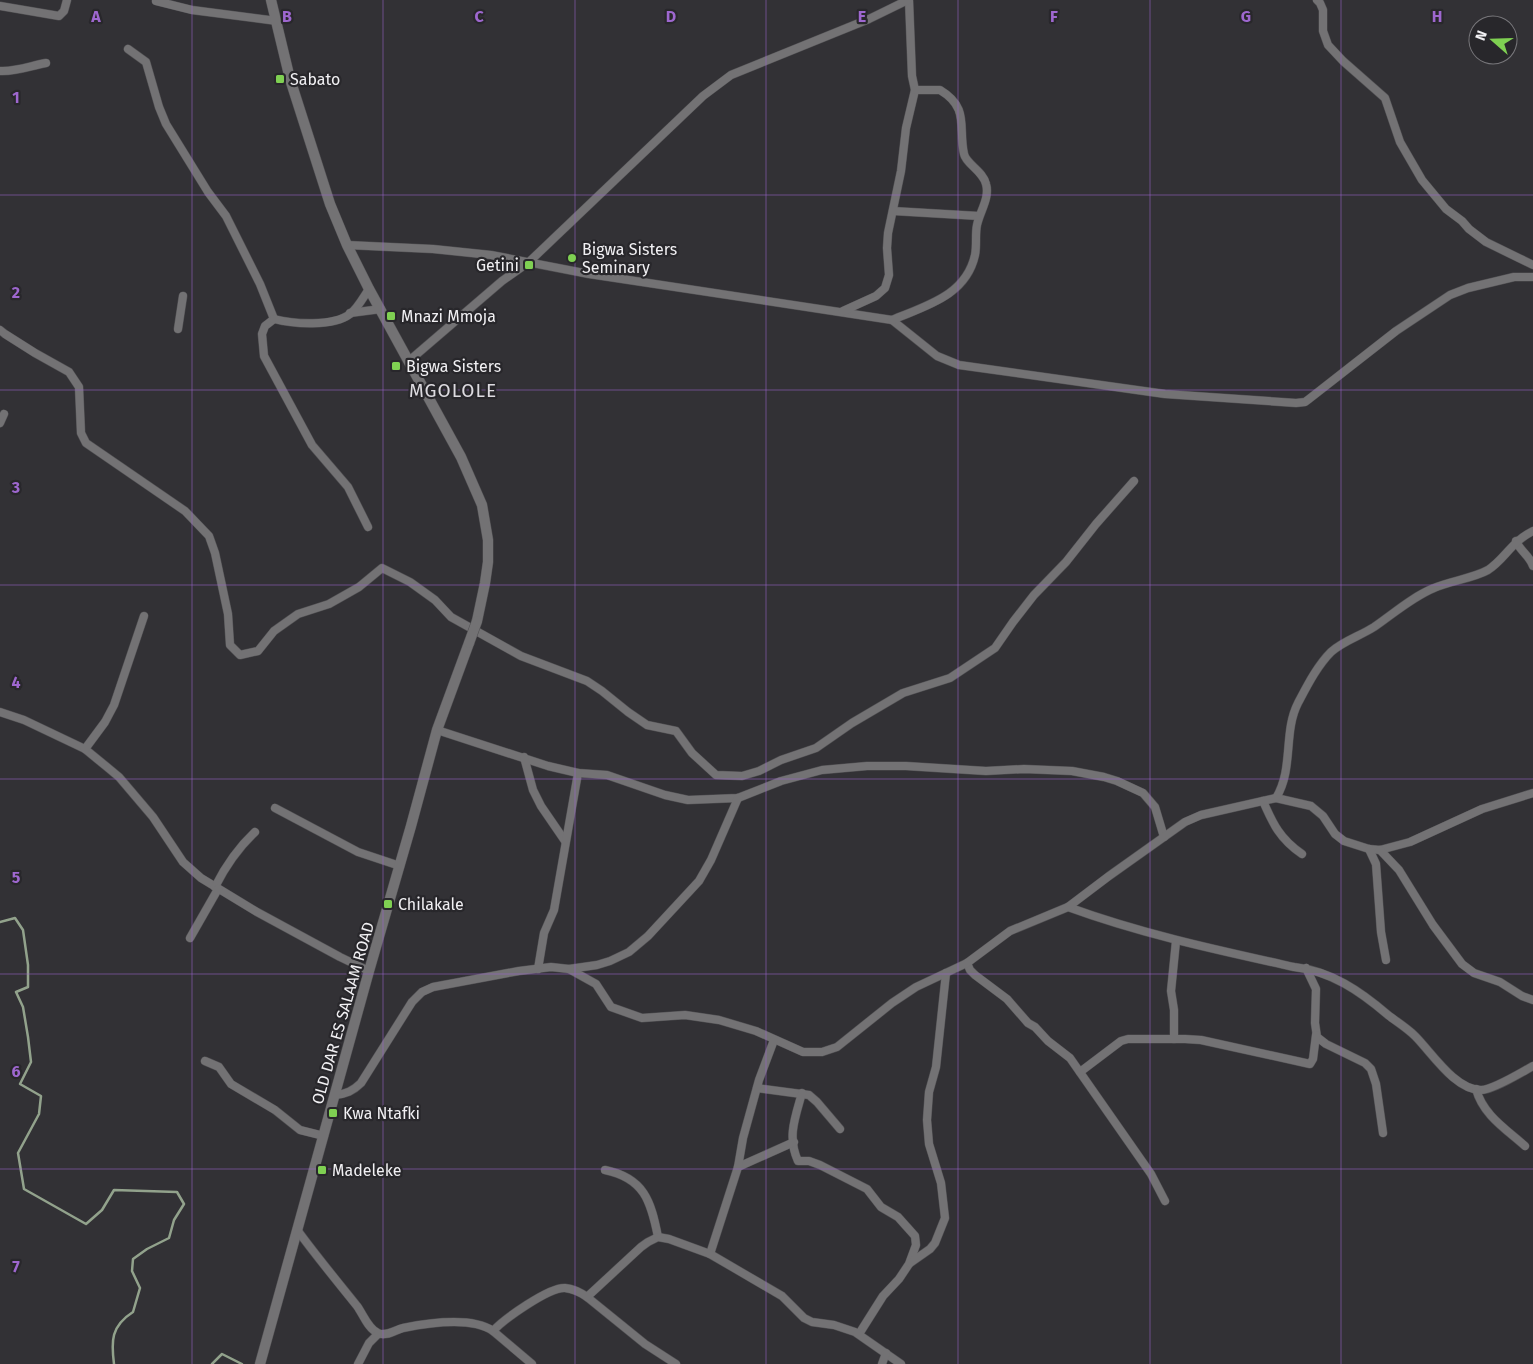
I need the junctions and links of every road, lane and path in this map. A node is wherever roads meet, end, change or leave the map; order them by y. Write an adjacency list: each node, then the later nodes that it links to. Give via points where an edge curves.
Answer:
1 (67, 0): 6 (street, via 59,16)
2 (271, 0): 7 (street)
3 (908, 0): 11 (street); 15 (street, via 731,75 703,96)
4 (1317, 0): 16 (street, via 1323,10 1323,31 1328,45 1385,98 1400,142 1422,180 1469,229 1486,242)
5 (156, 1): 7 (street, via 192,10)
6 (0, 6)
7 (277, 21): 14 (street, via 292,88)
8 (128, 49): 23 (street, via 146,62 166,124 226,216)
9 (46, 63): 10 (street, via 18,71)
10 (0, 71)
11 (915, 90): 12 (street); 13 (street, via 940,90 954,101 961,113 965,157 987,184)
12 (894, 212): 13 (street); 21 (street, via 886,248 889,275 885,288 876,296)
13 (979, 216): 24 (street, via 975,255 960,284 935,303)
14 (347, 245): 15 (street, via 433,249); 18 (street)
15 (529, 262): 21 (street); 27 (street)
16 (1533, 265)
17 (1533, 277): 24 (street, via 1514,277 1450,295 1396,331 1307,401 1296,403 1165,394 959,365 937,356)
18 (369, 289): 20 (street); 22 (street)
19 (182, 296): 25 (street)
20 (381, 309): 22 (street); 27 (street)
21 (842, 312): 24 (street)
22 (350, 314): 23 (street, via 327,322 299,324)
23 (274, 319): 31 (street, via 265,326 262,334 264,356 312,445 348,487)
24 (892, 320)
25 (178, 329)
26 (0, 330): 30 (street, via 69,372 79,387 81,433 86,443 185,511 209,536 216,553 228,614 230,645 240,655 258,651 274,631 298,614 329,604 359,587 382,568 410,582 466,626 521,656 587,681 648,725 676,731 692,753 716,775 742,776 816,748 903,693 950,678 995,648 1034,595)
27 (410, 360): 37 (street, OLD DAR ES SALAAM ROAD, bridge, via 461,457 484,514 488,540 488,562 477,621)
28 (4, 414): 29 (street)
29 (0, 423)
30 (1134, 482)
31 (368, 527)
32 (1533, 531): 33 (street)
33 (1516, 541): 34 (street); 43 (street, via 1486,571 1424,592 1330,653 1294,712 1287,766)
34 (1533, 566)
35 (144, 616): 38 (street, via 114,705)
36 (0, 712): 38 (street)
37 (437, 730): 39 (street); 52 (street, OLD DAR ES SALAAM ROAD)
38 (85, 749): 53 (street, via 119,777 153,817 183,862)
39 (524, 757): 40 (street); 48 (street, via 533,790)
40 (578, 773): 42 (street, via 607,775 688,800); 48 (street)
41 (1533, 793): 50 (street, via 1482,809 1410,842)
42 (738, 798): 47 (street, via 781,781 822,770 867,766 986,771 1064,770 1104,777 1144,793 1155,807); 61 (street, via 699,881 648,936 629,952 610,961)
43 (1276, 798): 44 (street); 49 (street, via 1311,806 1339,838)
44 (1263, 801): 47 (street, via 1196,816); 51 (street, via 1276,830)
45 (275, 808): 52 (street, via 358,852)
46 (255, 832): 53 (street, via 243,843)
47 (1164, 836): 54 (street)
48 (565, 841): 60 (street, via 554,910 544,933)
49 (1369, 849): 50 (street); 57 (street, via 1376,864)
50 (1380, 850): 64 (street, via 1399,870 1462,964 1474,973 1500,982)
51 (1302, 854)
52 (400, 866): 62 (street, OLD DAR ES SALAAM ROAD)
53 (216, 888): 55 (street); 62 (street)
54 (1068, 907): 56 (street); 58 (street, via 1010,931)
55 (190, 938)
56 (1176, 941): 59 (street); 66 (street, via 1171,991)
57 (1386, 960)
58 (967, 963): 63 (street); 70 (street, via 975,976 1007,999 1048,1041 1070,1058)
59 (1306, 968): 65 (street, via 1316,989); 72 (street, via 1358,991 1415,1036 1461,1085)
60 (538, 969): 61 (street); 74 (street, via 422,992 412,1002 356,1089)
61 (569, 969): 67 (street, via 596,984 610,1007 642,1018 685,1015 719,1020)
62 (369, 971): 74 (street, OLD DAR ES SALAAM ROAD)
63 (946, 973): 67 (street, via 916,987 828,1051 803,1052); 86 (street, via 936,1067 927,1113 945,1218 930,1249)
64 (1533, 1000)
65 (1316, 1034): 66 (street, via 1310,1064 1214,1042); 76 (street, via 1322,1042 1372,1069)
66 (1174, 1039): 70 (street, via 1124,1040)
67 (774, 1040): 71 (street)
68 (206, 1060): 77 (street, via 219,1067 231,1084 275,1110 300,1130)
69 (1533, 1066): 72 (street, via 1490,1088)
70 (1080, 1072): 82 (street, via 1152,1174)
71 (757, 1088): 73 (street); 80 (street)
72 (1476, 1089): 79 (street, via 1482,1106)
73 (802, 1094): 75 (street, via 817,1102); 78 (street, via 791,1134)
74 (335, 1095): 77 (street, OLD DAR ES SALAAM ROAD)
75 (840, 1129)
76 (1383, 1133)
77 (324, 1136): 83 (street, OLD DAR ES SALAAM ROAD)
78 (794, 1142): 80 (street); 86 (street, via 793,1150 798,1161 820,1164 867,1189 881,1207 909,1228 916,1242)
79 (1525, 1146)
80 (738, 1167): 85 (street)
81 (605, 1170): 84 (street, via 626,1176 641,1190 651,1206)
82 (1166, 1201)
83 (298, 1231): 89 (street); 92 (street, OLD DAR ES SALAAM ROAD)
84 (658, 1237): 85 (street); 87 (street, via 641,1247)
85 (710, 1254): 90 (street, via 782,1296 804,1318)
86 (909, 1264): 90 (street, via 882,1296)
87 (587, 1297): 88 (street, via 578,1290 555,1290 535,1300); 95 (street, via 645,1344)
88 (493, 1331): 89 (street, via 476,1324 444,1323); 94 (street)
89 (378, 1334): 93 (street)
90 (859, 1334): 91 (street)
91 (886, 1353): 96 (street); 97 (street)
92 (260, 1364)
93 (358, 1364)
94 (532, 1364)
95 (676, 1364)
96 (882, 1364)
97 (901, 1364)

